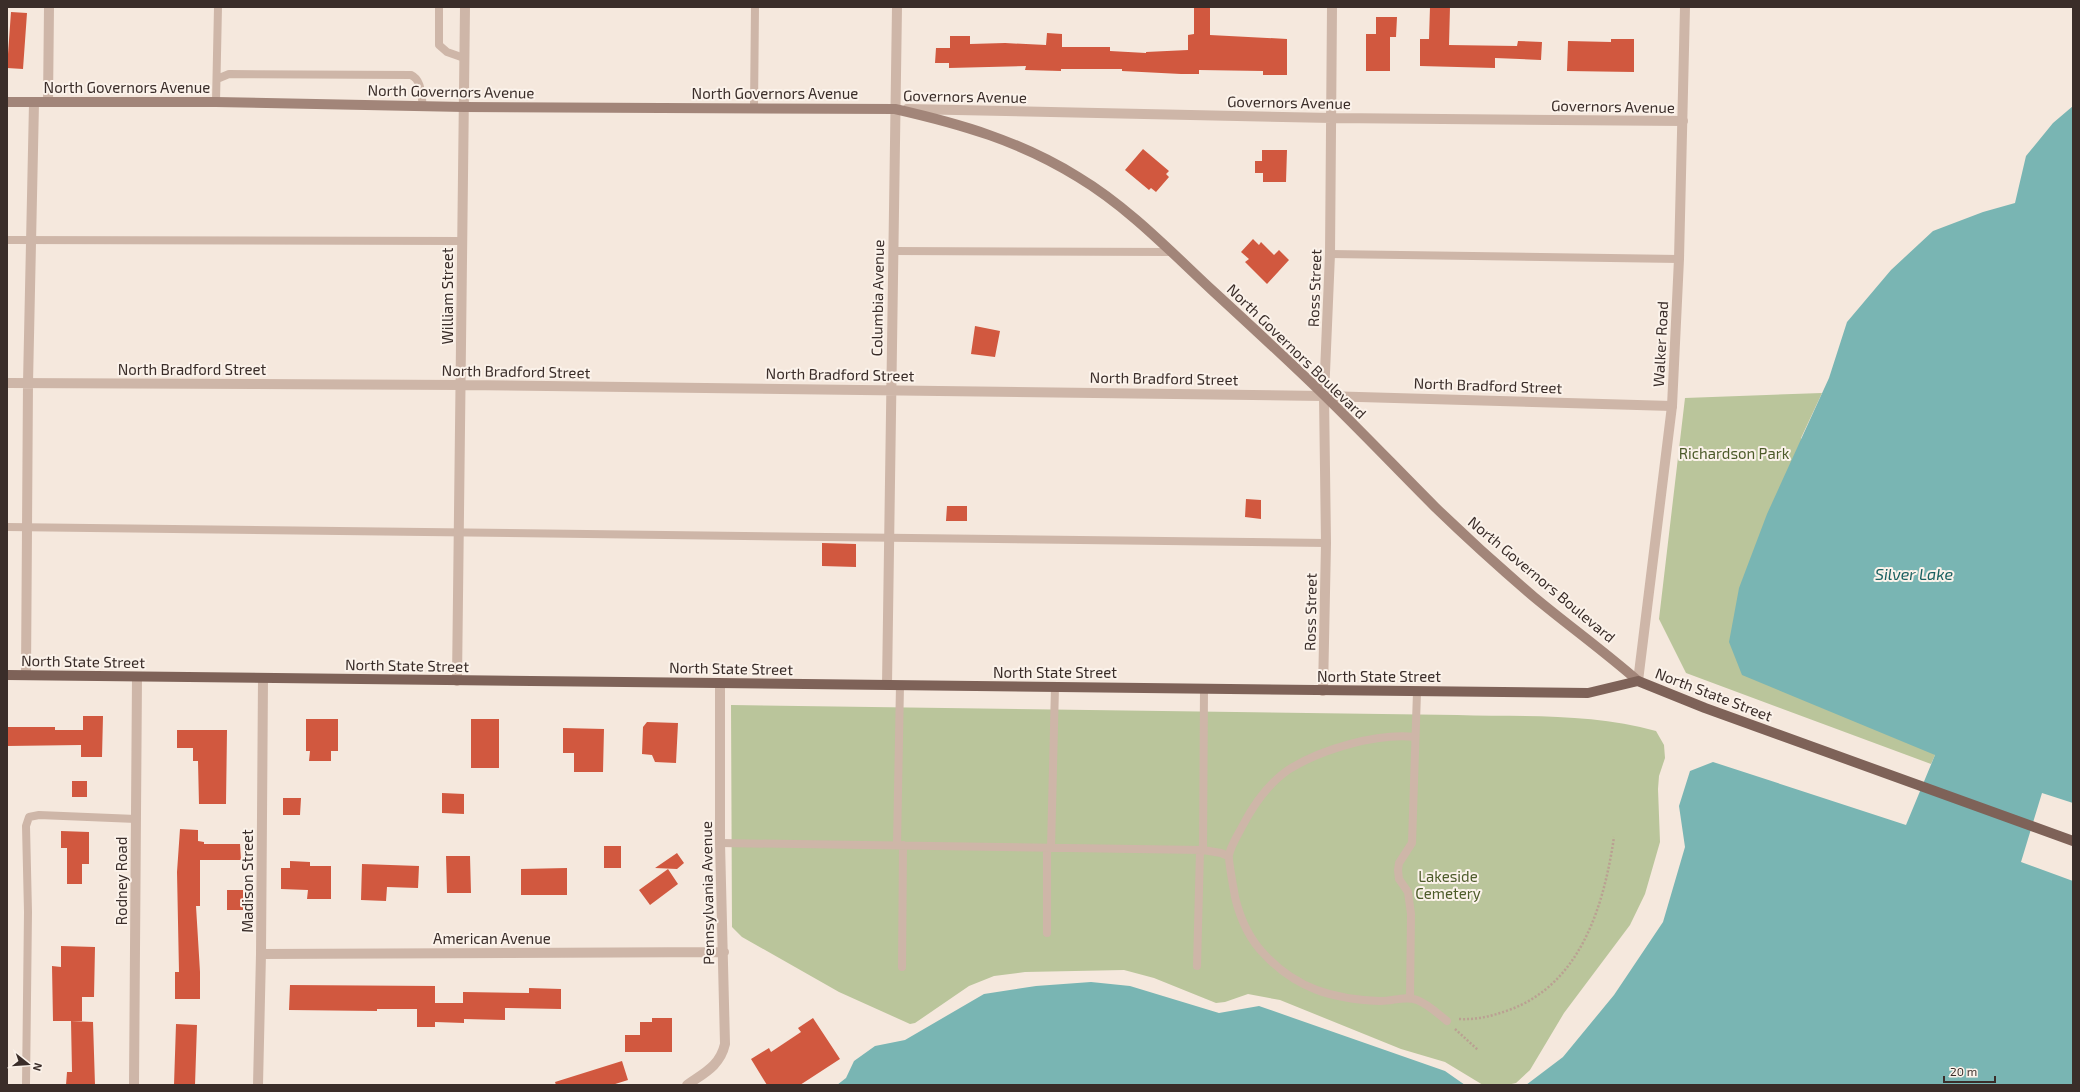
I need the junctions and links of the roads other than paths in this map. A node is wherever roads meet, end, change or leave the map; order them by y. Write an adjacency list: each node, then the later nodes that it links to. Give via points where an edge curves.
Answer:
1 (49, 7): 12 (street)
2 (218, 7): 10 (lane)
3 (439, 7): 9 (lane, via 439,45 447,52)
4 (465, 7): 9 (street, William Street)
5 (755, 7): 17 (lane)
6 (897, 7): 18 (street, Columbia Avenue)
7 (1332, 7): 19 (street, Ross Street)
8 (1685, 7): 20 (street, Walker Road)
9 (464, 58): 16 (street, William Street)
10 (217, 79): 13 (lane); 15 (lane, via 229,74 411,75 419,82)
11 (7, 102): 14 (main road, North Governors Avenue)
12 (48, 102): 13 (main road, North Governors Avenue); 14 (main road, North Governors Avenue)
13 (216, 102): 15 (main road, North Governors Avenue)
14 (34, 103): 22 (street)
15 (423, 107): 16 (main road, North Governors Avenue)
16 (464, 107): 17 (main road, North Governors Avenue); 23 (street, William Street)
17 (754, 108): 18 (main road, North Governors Avenue)
18 (895, 109): 19 (street, Governors Avenue); 24 (street, Columbia Avenue); 25 (main road, North Governors Boulevard, via 954,122 1039,155 1113,201)
19 (1332, 118): 20 (street, Governors Avenue); 26 (street, Ross Street)
20 (1683, 121): 27 (street, Walker Road)
21 (7, 240): 22 (lane)
22 (31, 240): 23 (lane); 29 (street)
23 (462, 241): 30 (street, William Street)
24 (893, 251): 25 (lane); 31 (street, Columbia Avenue)
25 (1172, 252): 32 (main road, North Governors Boulevard)
26 (1330, 254): 27 (lane); 32 (street, Ross Street)
27 (1679, 259): 33 (street, Walker Road)
28 (7, 383): 29 (street, North Bradford Street)
29 (28, 383): 30 (street, North Bradford Street); 35 (street)
30 (462, 385): 31 (street, North Bradford Street); 36 (street, William Street)
31 (891, 390): 32 (street, North Bradford Street); 37 (street, Columbia Avenue)
32 (1324, 396): 33 (street, North Bradford Street); 38 (street, Ross Street); 44 (main road, North Governors Boulevard, via 1483,553)
33 (1672, 406): 44 (street, Walker Road)
34 (7, 527): 35 (lane)
35 (27, 528): 36 (lane); 40 (street)
36 (460, 533): 37 (lane); 43 (street, William Street)
37 (889, 538): 38 (lane); 46 (street, Columbia Avenue)
38 (1326, 543): 50 (street, Ross Street)
39 (7, 675): 40 (main road, North State Street)
40 (26, 675): 41 (main road, North State Street)
41 (137, 677): 42 (main road, North State Street); 53 (street, Rodney Road)
42 (263, 678): 43 (main road, North State Street); 62 (street, Madison Street)
43 (457, 681): 45 (main road, North State Street)
44 (1638, 681): 51 (main road, North State Street, via 1588,693); 54 (main road, North State Street)
45 (720, 683): 46 (main road, North State Street); 55 (street, Pennsylvania Avenue)
46 (887, 685): 47 (main road, North State Street)
47 (900, 685): 48 (main road, North State Street); 56 (lane)
48 (1055, 687): 49 (main road, North State Street); 57 (lane)
49 (1204, 688): 50 (main road, North State Street); 58 (lane)
50 (1323, 691): 51 (main road, North State Street)
51 (1417, 692): 52 (lane)
52 (1415, 737): 59 (lane, via 1388,737 1355,743 1322,753 1288,770 1252,808); 65 (lane, via 1412,843 1398,870 1399,879 1408,892 1411,914)
53 (136, 819): 67 (lane, via 39,815 30,817 26,826); 68 (street, Rodney Road)
54 (2073, 841)
55 (720, 843): 56 (lane); 61 (street, Pennsylvania Avenue)
56 (900, 845): 57 (lane); 64 (lane)
57 (1049, 848): 58 (lane); 60 (lane)
58 (1201, 850): 59 (lane); 63 (lane)
59 (1228, 856): 65 (lane, via 1238,910 1246,928 1256,945 1282,971 1310,988 1341,998 1380,1001)
60 (1047, 933)
61 (724, 952): 62 (street, American Avenue); 70 (street, Pennsylvania Avenue, via 723,1056 713,1067)
62 (261, 954): 69 (street, Madison Street)
63 (1197, 966)
64 (902, 968)
65 (1410, 998): 66 (lane, via 1418,1000)
66 (1444, 1019)
67 (26, 1085)
68 (134, 1085)
69 (258, 1085)
70 (687, 1085)

